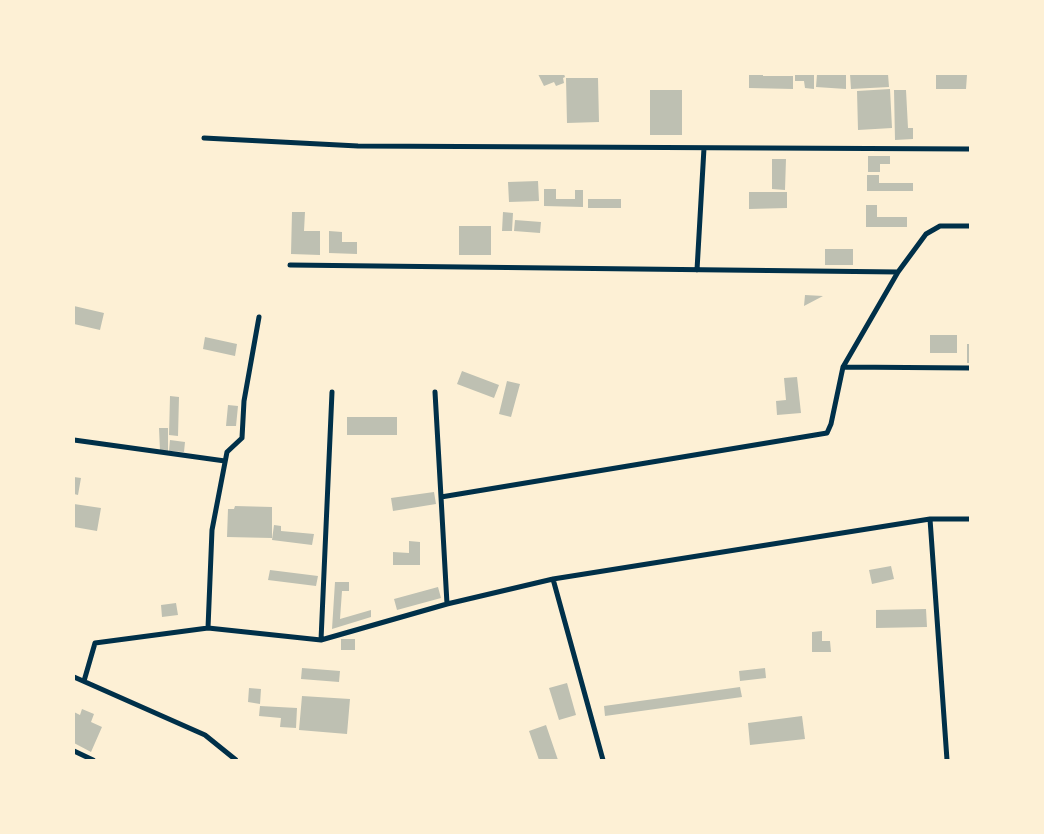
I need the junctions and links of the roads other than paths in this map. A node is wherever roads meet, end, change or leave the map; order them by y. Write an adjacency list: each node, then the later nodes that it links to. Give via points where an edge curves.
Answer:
1 (204, 138): 2 (street, via 358,146)
2 (704, 148): 3 (street); 6 (street)
3 (970, 149)
4 (970, 226): 7 (street, via 940,226 926,234)
5 (290, 265): 6 (street)
6 (697, 270): 7 (street)
7 (898, 272): 9 (street)
8 (259, 317): 14 (street, via 244,401 242,438 227,452)
9 (843, 367): 10 (street); 15 (street, via 827,433)
10 (970, 368)
11 (332, 392): 21 (street)
12 (436, 392): 15 (street)
13 (74, 440): 14 (street)
14 (225, 461): 20 (street, via 212,530)
15 (441, 497): 19 (street)
16 (930, 519): 17 (street); 18 (street); 28 (street)
17 (970, 519)
18 (553, 579): 19 (street); 27 (street)
19 (447, 604): 21 (street)
20 (208, 628): 21 (street); 23 (street, via 95,644)
21 (321, 640)
22 (74, 677): 23 (street)
23 (84, 682): 26 (street, via 204,735)
24 (74, 751): 25 (street)
25 (93, 760)
26 (236, 760)
27 (603, 760)
28 (947, 760)

